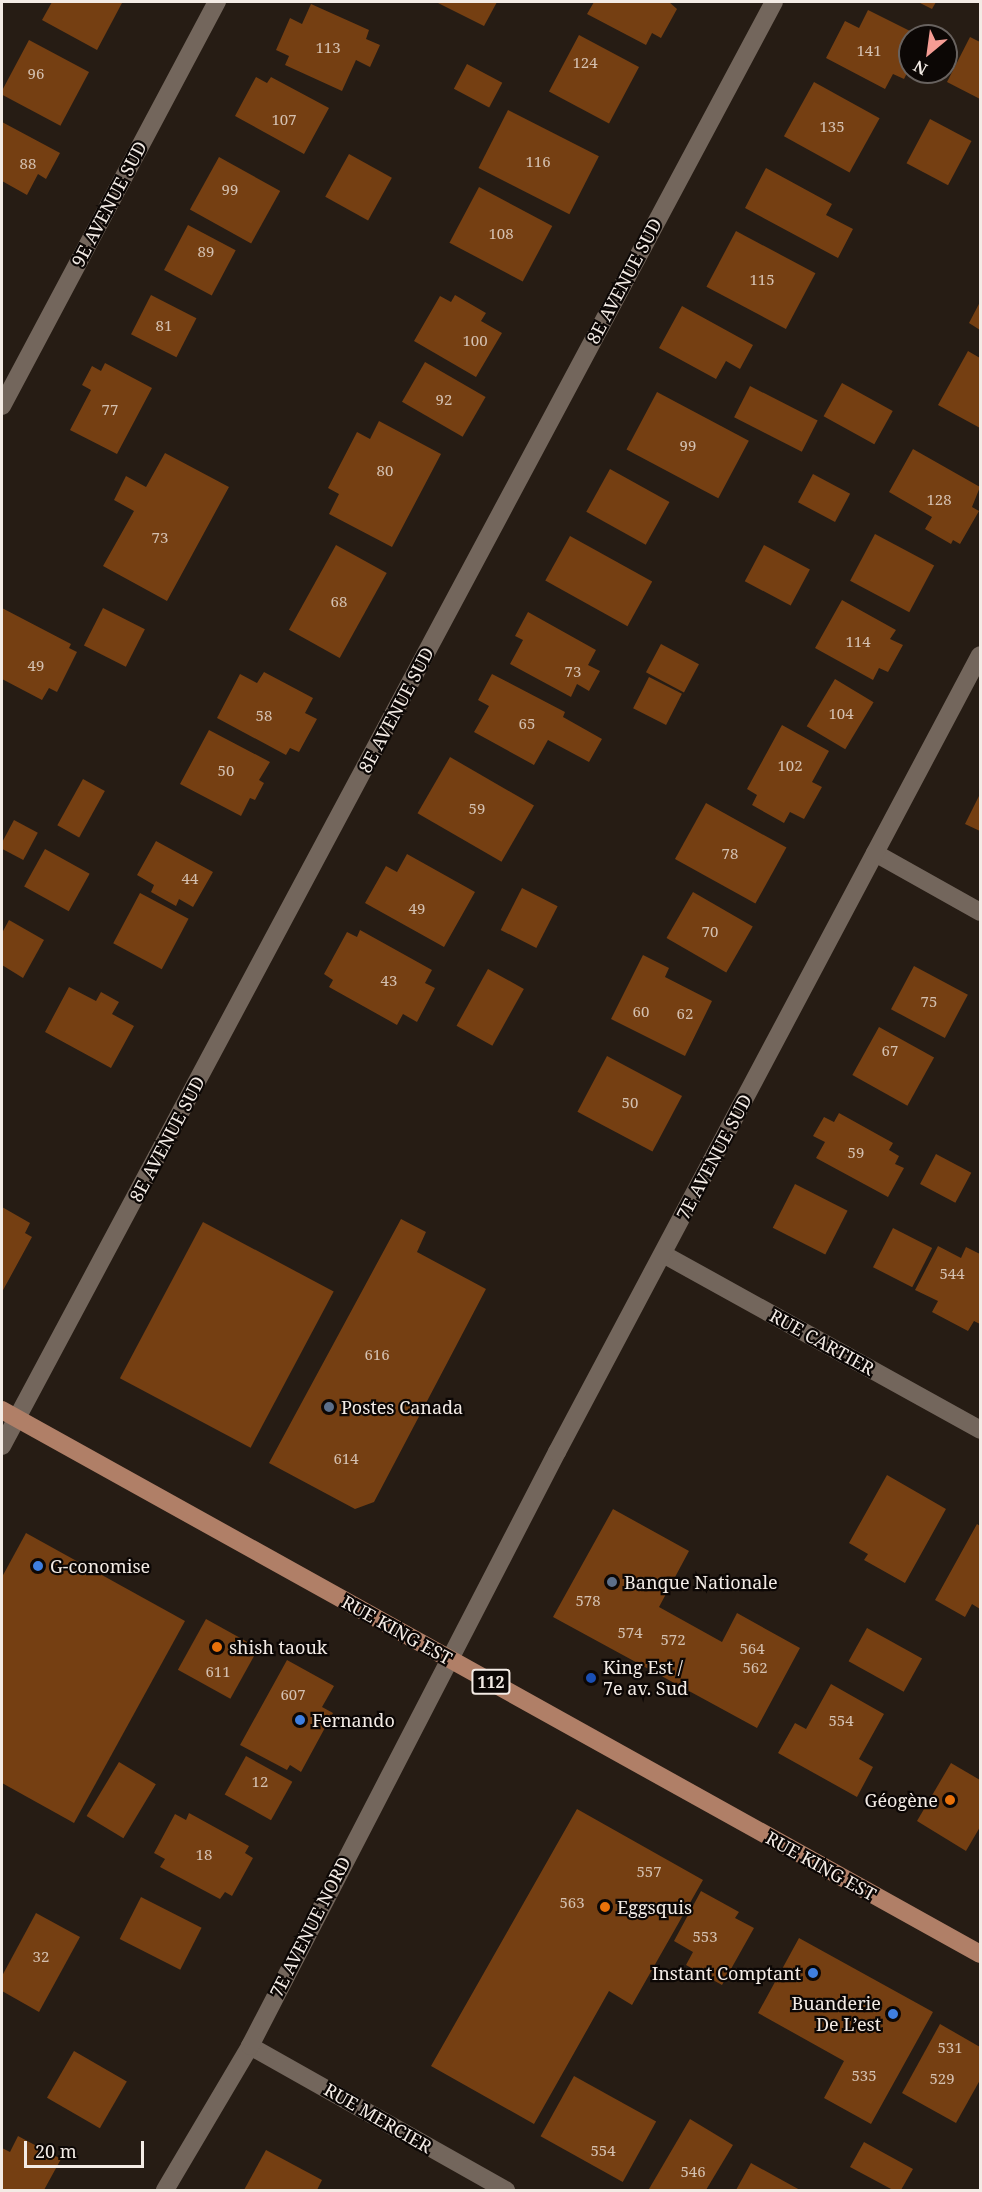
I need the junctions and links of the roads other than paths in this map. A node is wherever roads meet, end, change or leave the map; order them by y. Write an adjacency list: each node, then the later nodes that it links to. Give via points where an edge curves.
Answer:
1 (216, 2): 3 (street, 9E AVENUE SUD)
2 (774, 2): 8 (street, 8E AVENUE SUD)
3 (2, 406)
4 (981, 655): 5 (street, 7E AVENUE SUD)
5 (875, 853): 6 (street); 7 (street, 7E AVENUE SUD)
6 (981, 912)
7 (663, 1254): 9 (street, RUE CARTIER); 11 (street, 7E AVENUE SUD)
8 (9, 1414): 10 (street, 8E AVENUE SUD); 11 (main road, RUE KING EST / 112)
9 (981, 1430)
10 (2, 1446)
11 (450, 1660): 12 (main road, RUE KING EST / 112); 13 (street, 7E AVENUE NORD)
12 (981, 1954)
13 (250, 2046): 14 (street, 7E AVENUE NORD); 15 (street, RUE MERCIER)
14 (165, 2190)
15 (506, 2190)

